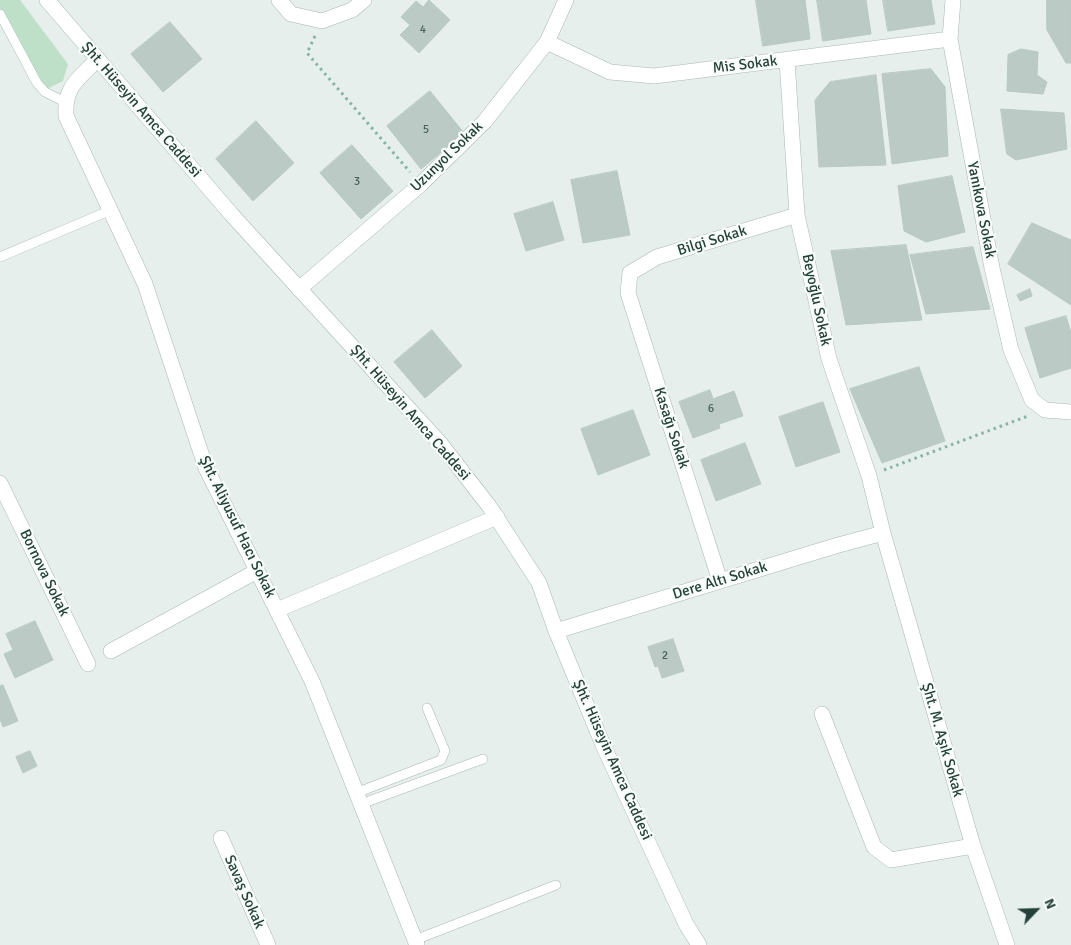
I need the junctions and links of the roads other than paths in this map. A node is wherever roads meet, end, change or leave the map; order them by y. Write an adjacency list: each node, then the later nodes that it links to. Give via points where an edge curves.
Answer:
1 (46, 0): 9 (street, Şht. Hüseyin Amca Caddesi)
2 (279, 0): 3 (street, via 291,14 322,21 352,10)
3 (364, 0)
4 (566, 0): 8 (street, Uzunyol Sokak)
5 (952, 0): 7 (street, Yanıkova Sokak)
6 (0, 14): 11 (lane, via 36,83 45,92)
7 (950, 39): 10 (street, Mis Sokak); 17 (street, Yanıkova Sokak, via 992,268 1011,350 1032,400 1044,410)
8 (547, 42): 10 (street, Mis Sokak, via 610,72 654,76); 16 (street, Uzunyol Sokak, via 485,121 421,184)
9 (97, 60): 11 (street, via 71,86); 16 (street, Şht. Hüseyin Amca Caddesi)
10 (787, 60): 13 (street, Beyoğlu Sokak)
11 (65, 102): 12 (street, Şht. Aliyusuf Hacı Sokak, via 66,116)
12 (111, 210): 14 (lane); 21 (street, Şht. Aliyusuf Hacı Sokak, via 145,284 206,468)
13 (797, 215): 15 (street, Bilgi Sokak, via 657,257); 20 (street, Beyoğlu Sokak, via 828,360 869,476)
14 (0, 257)
15 (630, 273): 22 (street, Kasağı Sokak, via 628,293)
16 (299, 289): 19 (street, Şht. Hüseyin Amca Caddesi, via 440,443)
17 (1071, 412)
18 (0, 483): 26 (street, Bornova Sokak)
19 (497, 518): 23 (street); 24 (street, Şht. Hüseyin Amca Caddesi, via 539,583)
20 (883, 533): 22 (street, Dere Altı Sokak); 32 (street, Şht. M. Aşık Sokak)
21 (257, 570): 23 (street, Şht. Aliyusuf Hacı Sokak); 25 (street)
22 (720, 582): 24 (street, Dere Altı Sokak)
23 (277, 610): 30 (street, Şht. Aliyusuf Hacı Sokak, via 312,681)
24 (556, 631): 36 (street, Şht. Hüseyin Amca Caddesi, via 603,745 686,924)
25 (111, 651)
26 (88, 664)
27 (427, 708): 30 (lane, via 445,751 444,757)
28 (822, 714): 32 (street, via 874,847 891,860)
29 (482, 759): 30 (lane)
30 (359, 798): 34 (street, Şht. Aliyusuf Hacı Sokak)
31 (221, 838): 35 (street, Savaş Sokak)
32 (973, 846): 37 (street, Şht. M. Aşık Sokak)
33 (556, 885): 34 (lane)
34 (416, 942)
35 (268, 945)
36 (699, 945)
37 (1007, 945)

